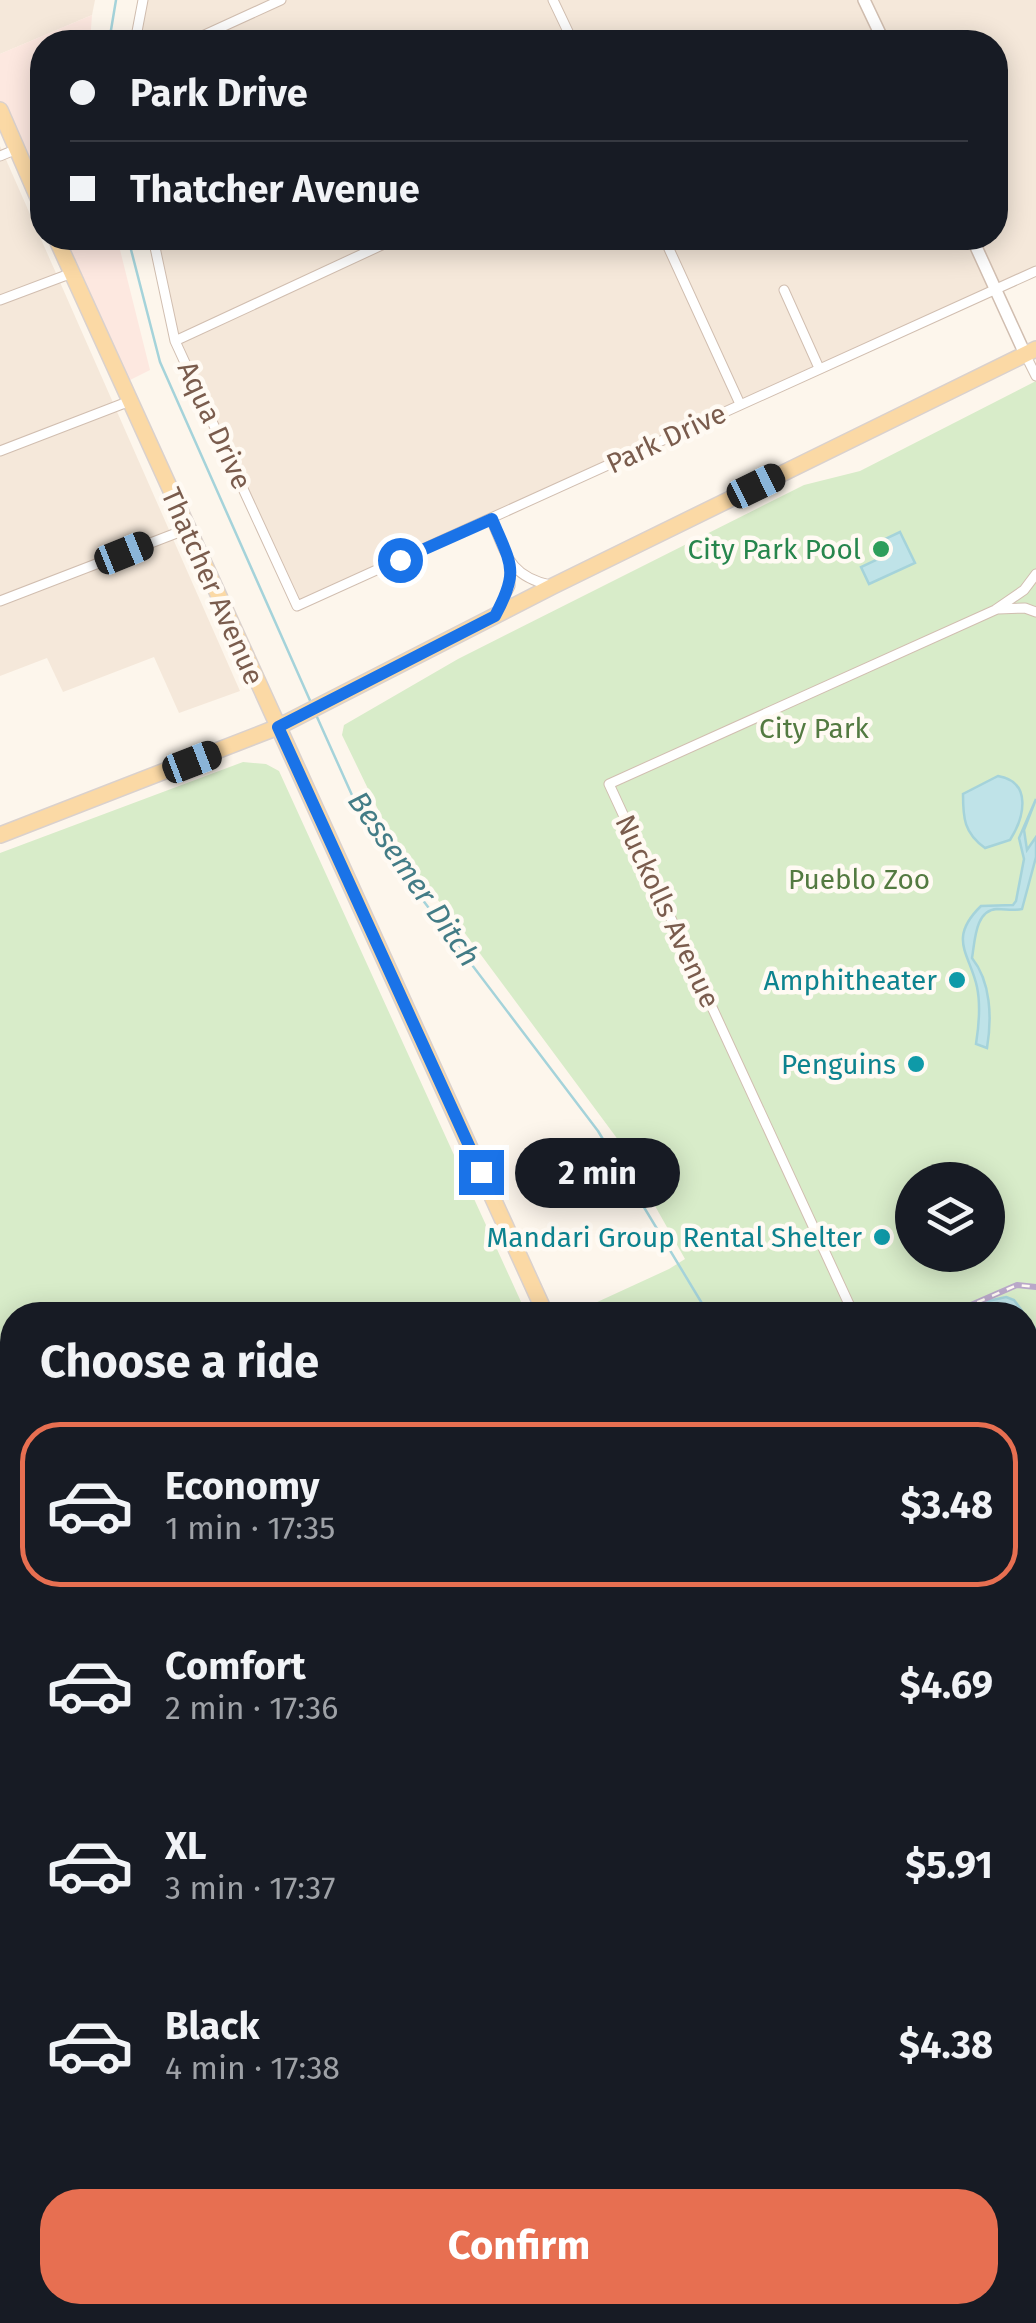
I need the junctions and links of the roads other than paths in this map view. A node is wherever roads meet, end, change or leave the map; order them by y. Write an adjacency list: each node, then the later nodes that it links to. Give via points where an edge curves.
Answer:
1 (143, 0): 5 (street)
2 (282, 0): 6 (street)
3 (553, 0): 7 (street)
4 (864, 0): 8 (street)
5 (137, 30)
6 (216, 30)
7 (567, 30)
8 (878, 30)
9 (0, 110): 10 (main road)
10 (17, 150): 11 (street); 12 (main road)
11 (0, 156)
12 (30, 180)
13 (61, 250): 19 (main road, Thatcher Avenue)
14 (155, 250): 23 (street, Aqua Drive)
15 (371, 250): 23 (street)
16 (669, 250): 28 (street)
17 (978, 250): 20 (street)
18 (1036, 271): 20 (street, Park Drive)
19 (72, 273): 22 (street); 27 (main road, Thatcher Avenue)
20 (996, 289): 24 (street); 25 (street, Park Drive)
21 (784, 290): 25 (street)
22 (0, 300)
23 (174, 341): 36 (street, Aqua Drive)
24 (1031, 352): 26 (street); 34 (main road)
25 (819, 368): 28 (street, Park Drive)
26 (1036, 376)
27 (130, 401): 29 (street); 31 (main road, Thatcher Avenue)
28 (740, 404): 30 (street, Park Drive)
29 (0, 451)
30 (492, 519): 32 (street); 36 (street, Park Drive)
31 (186, 528): 35 (street); 40 (main road, Thatcher Avenue)
32 (510, 561): 34 (street, via 522,576); 39 (street, via 510,586)
33 (1036, 574): 37 (street)
34 (553, 586): 39 (main road)
35 (0, 601)
36 (298, 606)
37 (996, 610): 38 (street); 43 (street, Nuckolls Avenue, via 609,784)
38 (1036, 612)
39 (495, 616): 40 (main road)
40 (278, 727): 41 (main road); 42 (main road, Thatcher Avenue)
41 (0, 836)
42 (540, 1302)
43 (848, 1302)

